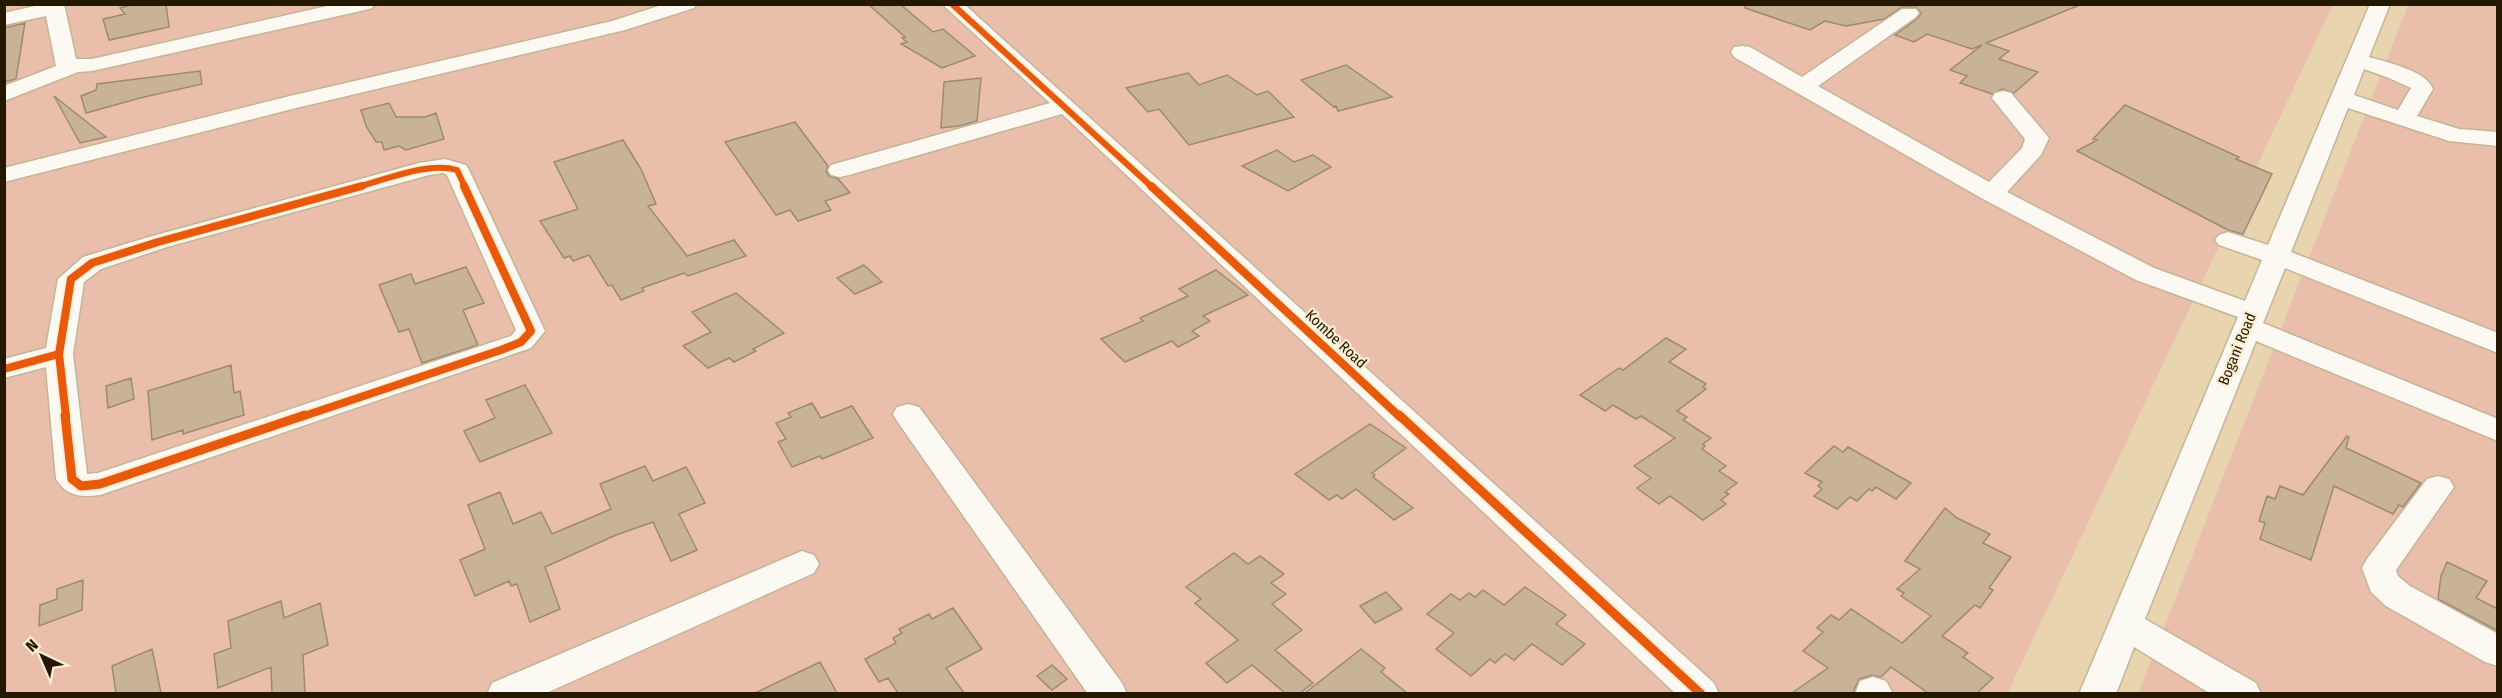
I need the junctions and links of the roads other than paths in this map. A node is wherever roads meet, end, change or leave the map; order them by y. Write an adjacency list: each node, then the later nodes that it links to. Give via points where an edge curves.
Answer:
1 (364, 4): 10 (street)
2 (687, 4): 19 (street, via 612,19)
3 (2380, 4): 9 (street, Bogani Road)
4 (54, 7): 7 (street); 10 (street, via 66,64)
5 (950, 9): 15 (street, Kombe Road)
6 (1909, 13): 11 (street)
7 (4, 19)
8 (1742, 52): 11 (street)
9 (2357, 60): 14 (street, Bogani Road); 16 (street, via 2421,85)
10 (75, 66): 12 (street)
11 (1803, 87): 20 (street)
12 (4, 94)
13 (2003, 98): 20 (street, via 2037,138 2033,150)
14 (2342, 99): 17 (street, via 2457,136); 22 (street, Bogani Road)
15 (1066, 106): 18 (street); 35 (street, Kombe Road)
16 (2409, 111)
17 (2498, 139)
18 (840, 170)
19 (4, 175)
20 (1992, 194): 23 (street, via 2154,278)
21 (2228, 240): 22 (street)
22 (2277, 256): 23 (street, Bogani Road); 24 (street)
23 (2249, 319): 28 (street); 31 (street, Bogani Road)
24 (2498, 344)
25 (59, 354): 25 (street, via 71,279 92,263 445,166 457,170 531,331 521,342 501,350 100,484 81,486 72,478); 26 (street)
26 (4, 369)
27 (908, 414): 34 (street)
28 (2498, 431)
29 (2438, 487): 32 (street, via 2379,568 2383,584)
30 (802, 564): 33 (street)
31 (2126, 625): 36 (street, Bogani Road); 37 (street)
32 (2498, 652)
33 (505, 693)
34 (1109, 693)
35 (1701, 693)
36 (2097, 693)
37 (2243, 693)

